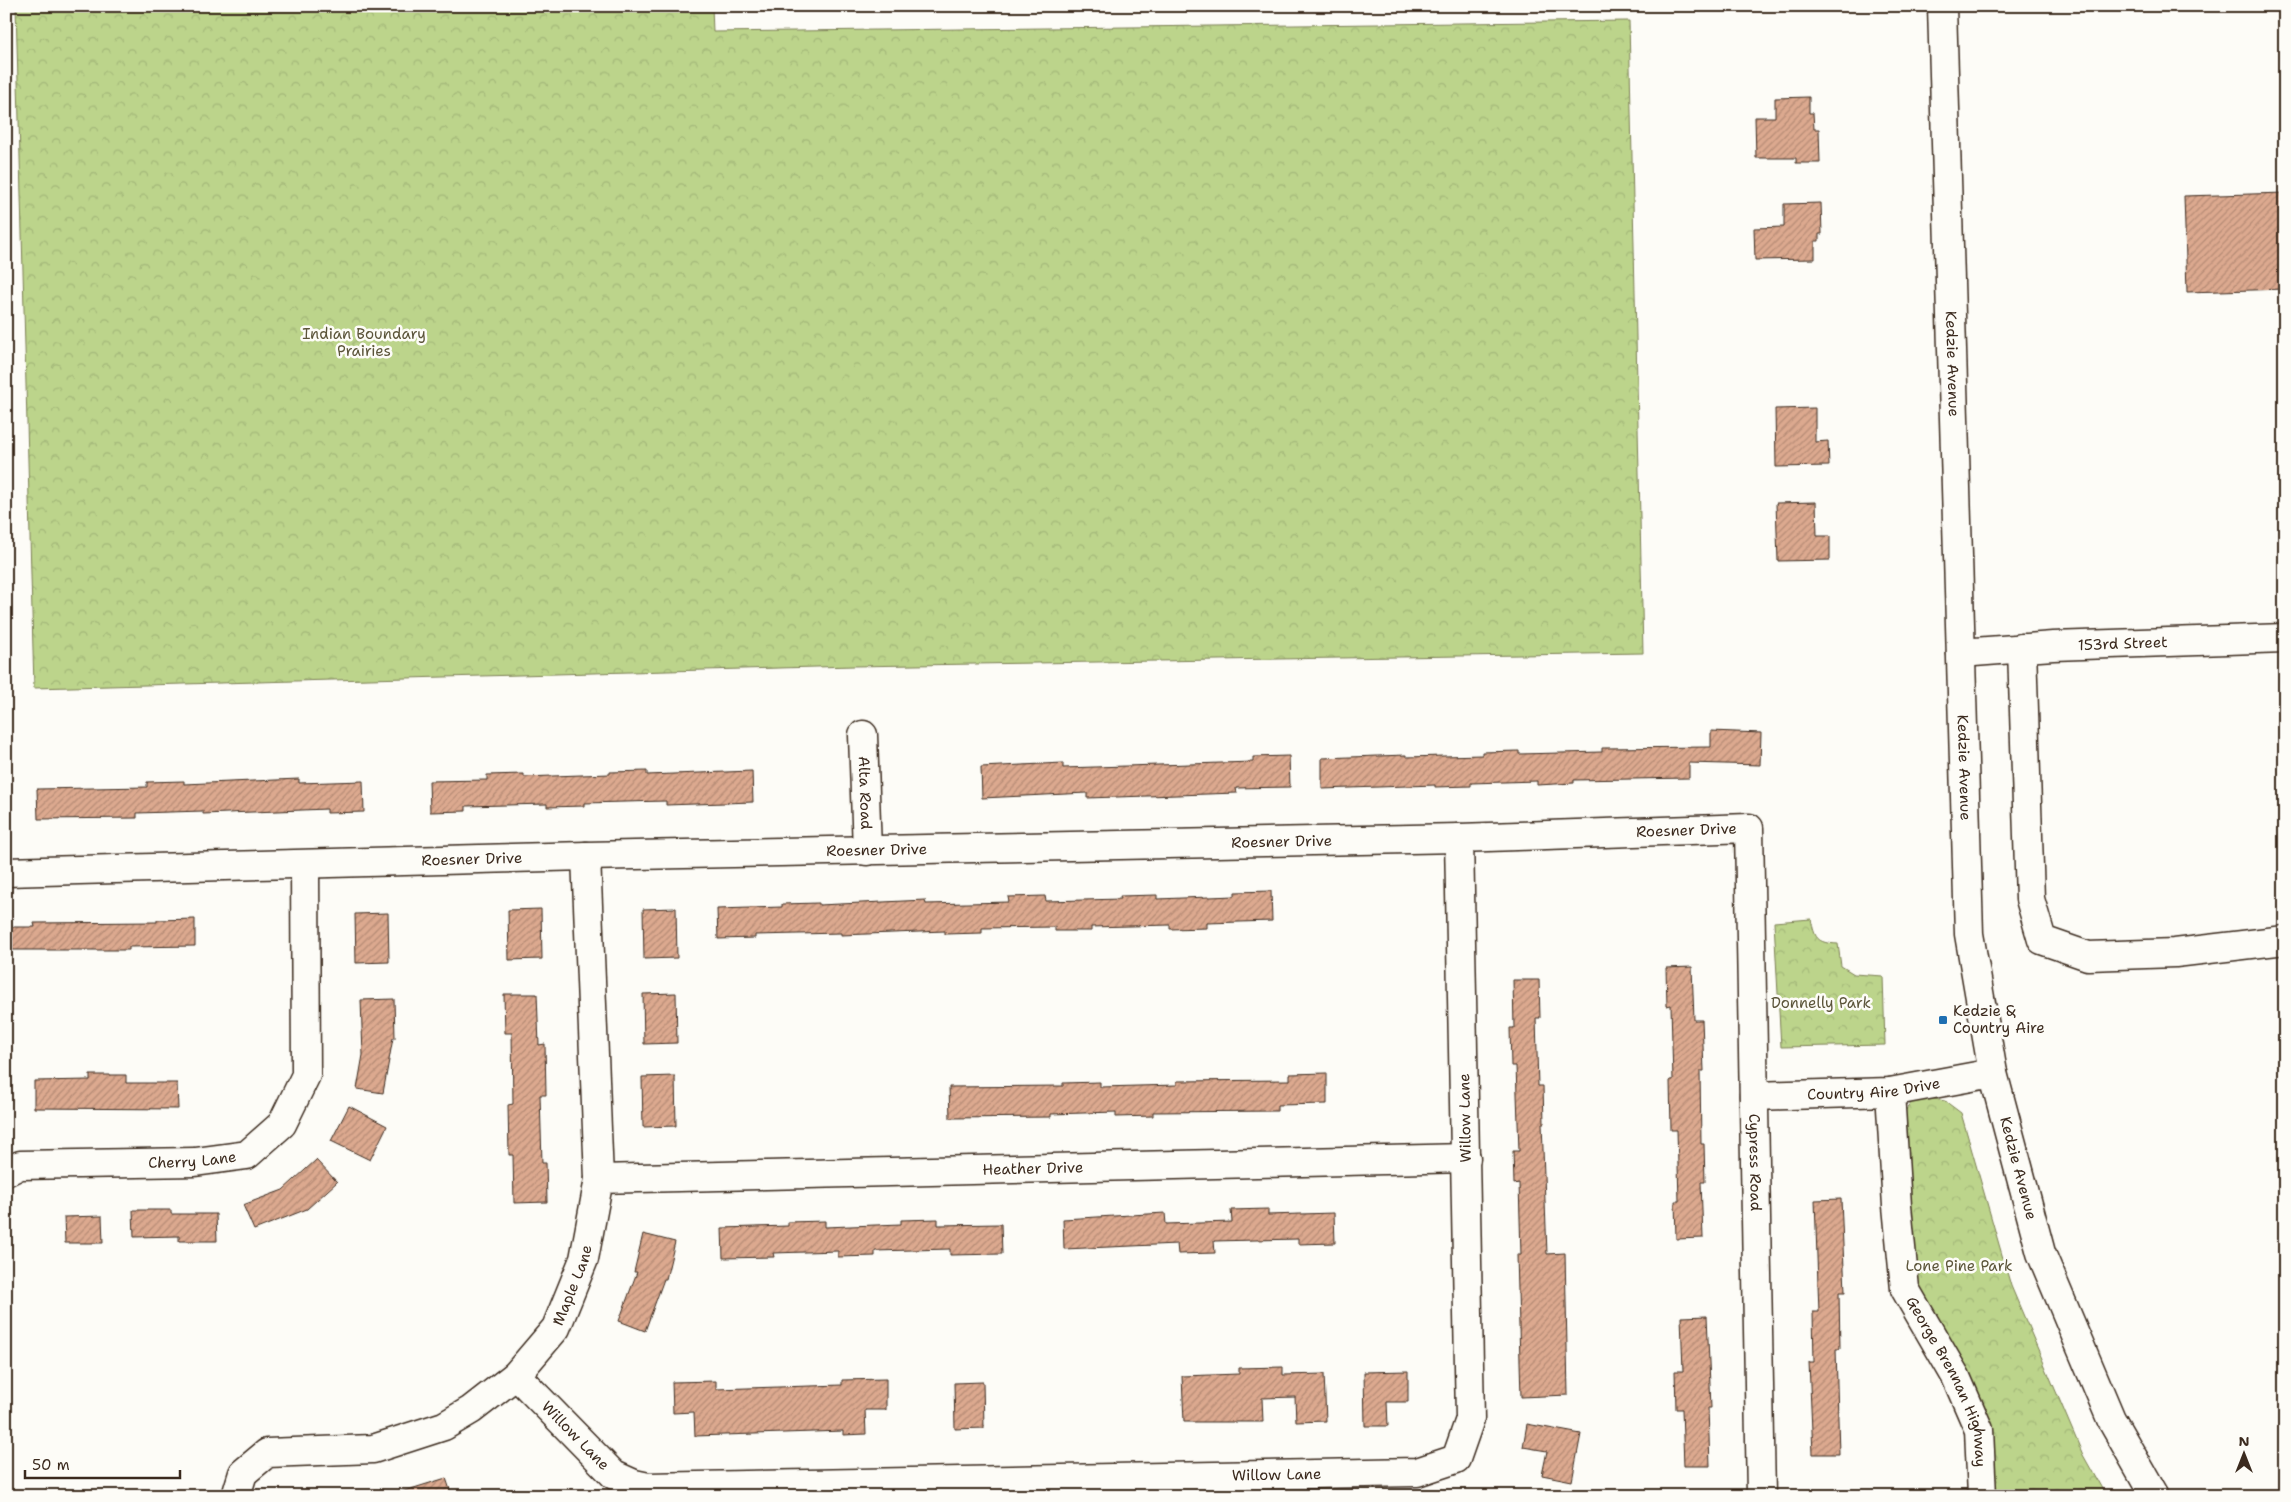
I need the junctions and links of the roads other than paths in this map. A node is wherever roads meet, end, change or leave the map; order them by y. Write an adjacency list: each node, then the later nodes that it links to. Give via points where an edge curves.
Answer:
1 (1942, 6): 4 (street, Kedzie Avenue)
2 (2285, 638): 3 (street, 153rd Street)
3 (2022, 648): 4 (street, 153rd Street); 12 (street, via 2030,899 2042,940 2088,956 2176,953)
4 (1961, 652): 13 (street, Kedzie Avenue, via 1969,934)
5 (863, 735): 8 (street, Alta Road)
6 (1748, 828): 7 (street, Roesner Drive); 15 (street, Cypress Road)
7 (1459, 838): 8 (street, Roesner Drive); 16 (street, Willow Lane)
8 (867, 850): 9 (street, Roesner Drive)
9 (586, 856): 10 (street, Roesner Drive); 18 (street, Maple Lane)
10 (304, 865): 11 (street, Roesner Drive); 17 (street, Cherry Lane, via 306,1075 282,1124 247,1155 195,1162 20,1165)
11 (6, 872)
12 (2285, 940)
13 (1993, 1073): 14 (street, Country Aire Drive); 23 (street, Kedzie Avenue, via 2041,1253 2112,1419)
14 (1890, 1092): 15 (street, Country Aire Drive); 22 (street, George Brennan Highway, via 1905,1290 1956,1377 1979,1430)
15 (1754, 1096): 21 (street, Cypress Road)
16 (1466, 1158): 18 (street, Heather Drive); 19 (street, Willow Lane, via 1470,1419 1456,1459 1417,1472 648,1487 614,1475)
17 (6, 1172)
18 (599, 1179): 19 (street, Maple Lane, via 584,1259 556,1328)
19 (516, 1375): 20 (street, Maple Lane, via 472,1410 444,1426 373,1449 267,1453 243,1473)
20 (236, 1496)
21 (1761, 1496)
22 (1982, 1496)
23 (2155, 1496)

